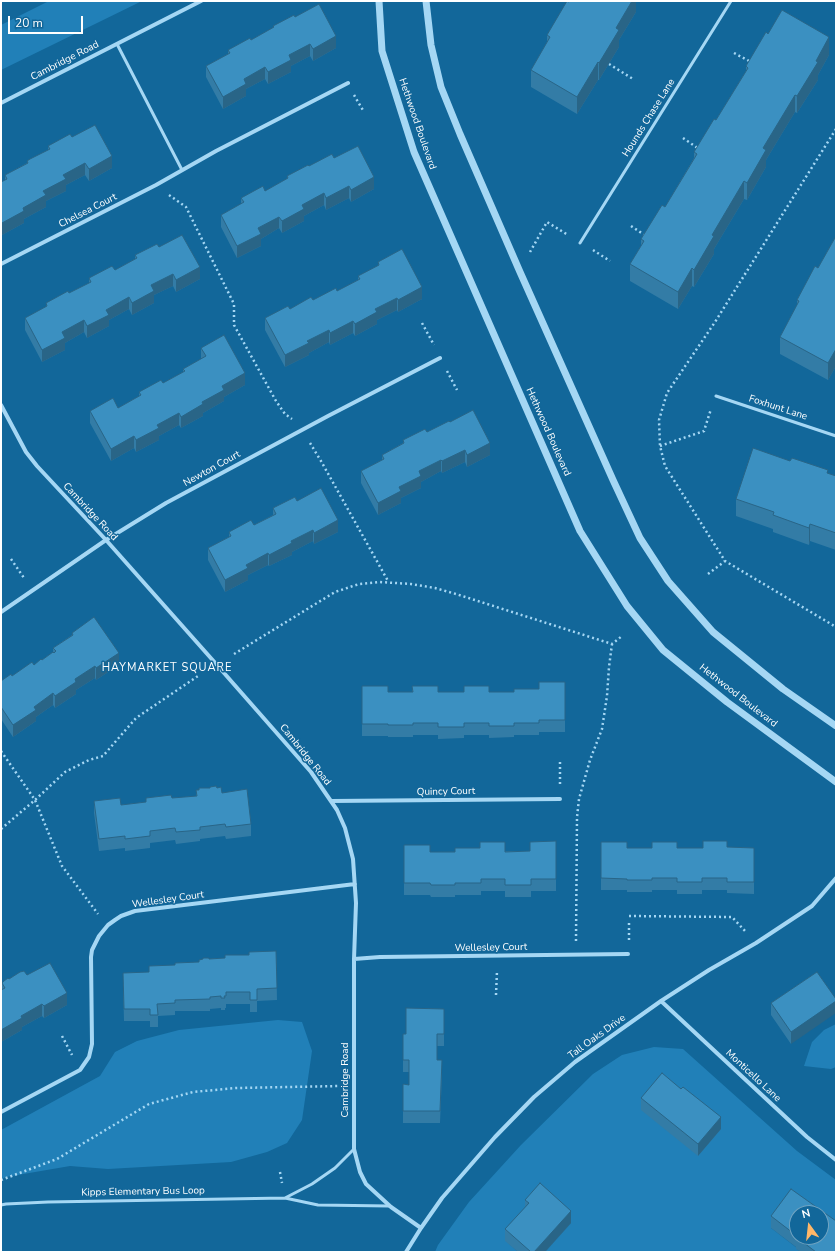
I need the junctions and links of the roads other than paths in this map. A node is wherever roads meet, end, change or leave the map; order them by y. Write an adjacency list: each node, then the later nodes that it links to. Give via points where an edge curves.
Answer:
1 (200, 1): 5 (street, Cambridge Road)
2 (379, 1): 18 (street, Hethwood Boulevard, via 382,51 414,152 580,531 627,606 663,650 727,702)
3 (426, 1): 17 (street, via 431,45 441,87 526,286 640,538 668,581 713,632 783,689)
4 (731, 1): 9 (lane, Hounds Chase Lane)
5 (117, 44): 7 (street, Cambridge Road); 8 (lane)
6 (348, 83): 8 (street, Chelsea Court)
7 (1, 103)
8 (182, 170): 10 (street, Chelsea Court)
9 (580, 242)
10 (1, 264)
11 (440, 358): 15 (street, Newton Court, via 186,492)
12 (716, 396): 14 (lane, Foxhunt Lane)
13 (1, 408): 15 (street, Cambridge Road, via 37,466)
14 (836, 436)
15 (106, 540): 16 (street, Newton Court); 20 (street, Cambridge Road, via 311,772)
16 (1, 612)
17 (836, 726)
18 (836, 782)
19 (560, 799): 20 (street, Quincy Court)
20 (331, 801): 22 (street, Cambridge Road, via 345,828 353,859)
21 (836, 878): 25 (street, Tall Oaks Drive, via 812,906)
22 (355, 884): 24 (street, Cambridge Road); 26 (street, Wellesley Court, via 135,911 121,916 103,930 92,950 92,1044 89,1057 80,1070)
23 (628, 954): 24 (street, Wellesley Court)
24 (354, 959): 27 (street, Cambridge Road)
25 (661, 1001): 28 (street, Monticello Lane, via 801,1132); 32 (street, Tall Oaks Drive, via 575,1062 534,1097 442,1198)
26 (1, 1112)
27 (354, 1149): 29 (lane, Kipps Elementary Bus Loop, via 335,1168); 31 (street, Cambridge Road, via 366,1184)
28 (836, 1160)
29 (285, 1198): 30 (lane, Kipps Elementary Bus Loop, via 48,1202); 31 (lane, Kipps Elementary Bus Loop, via 318,1205)
30 (1, 1206)
31 (389, 1206): 32 (street, Cambridge Road)
32 (421, 1228): 33 (street, Tall Oaks Drive)
33 (406, 1252)

